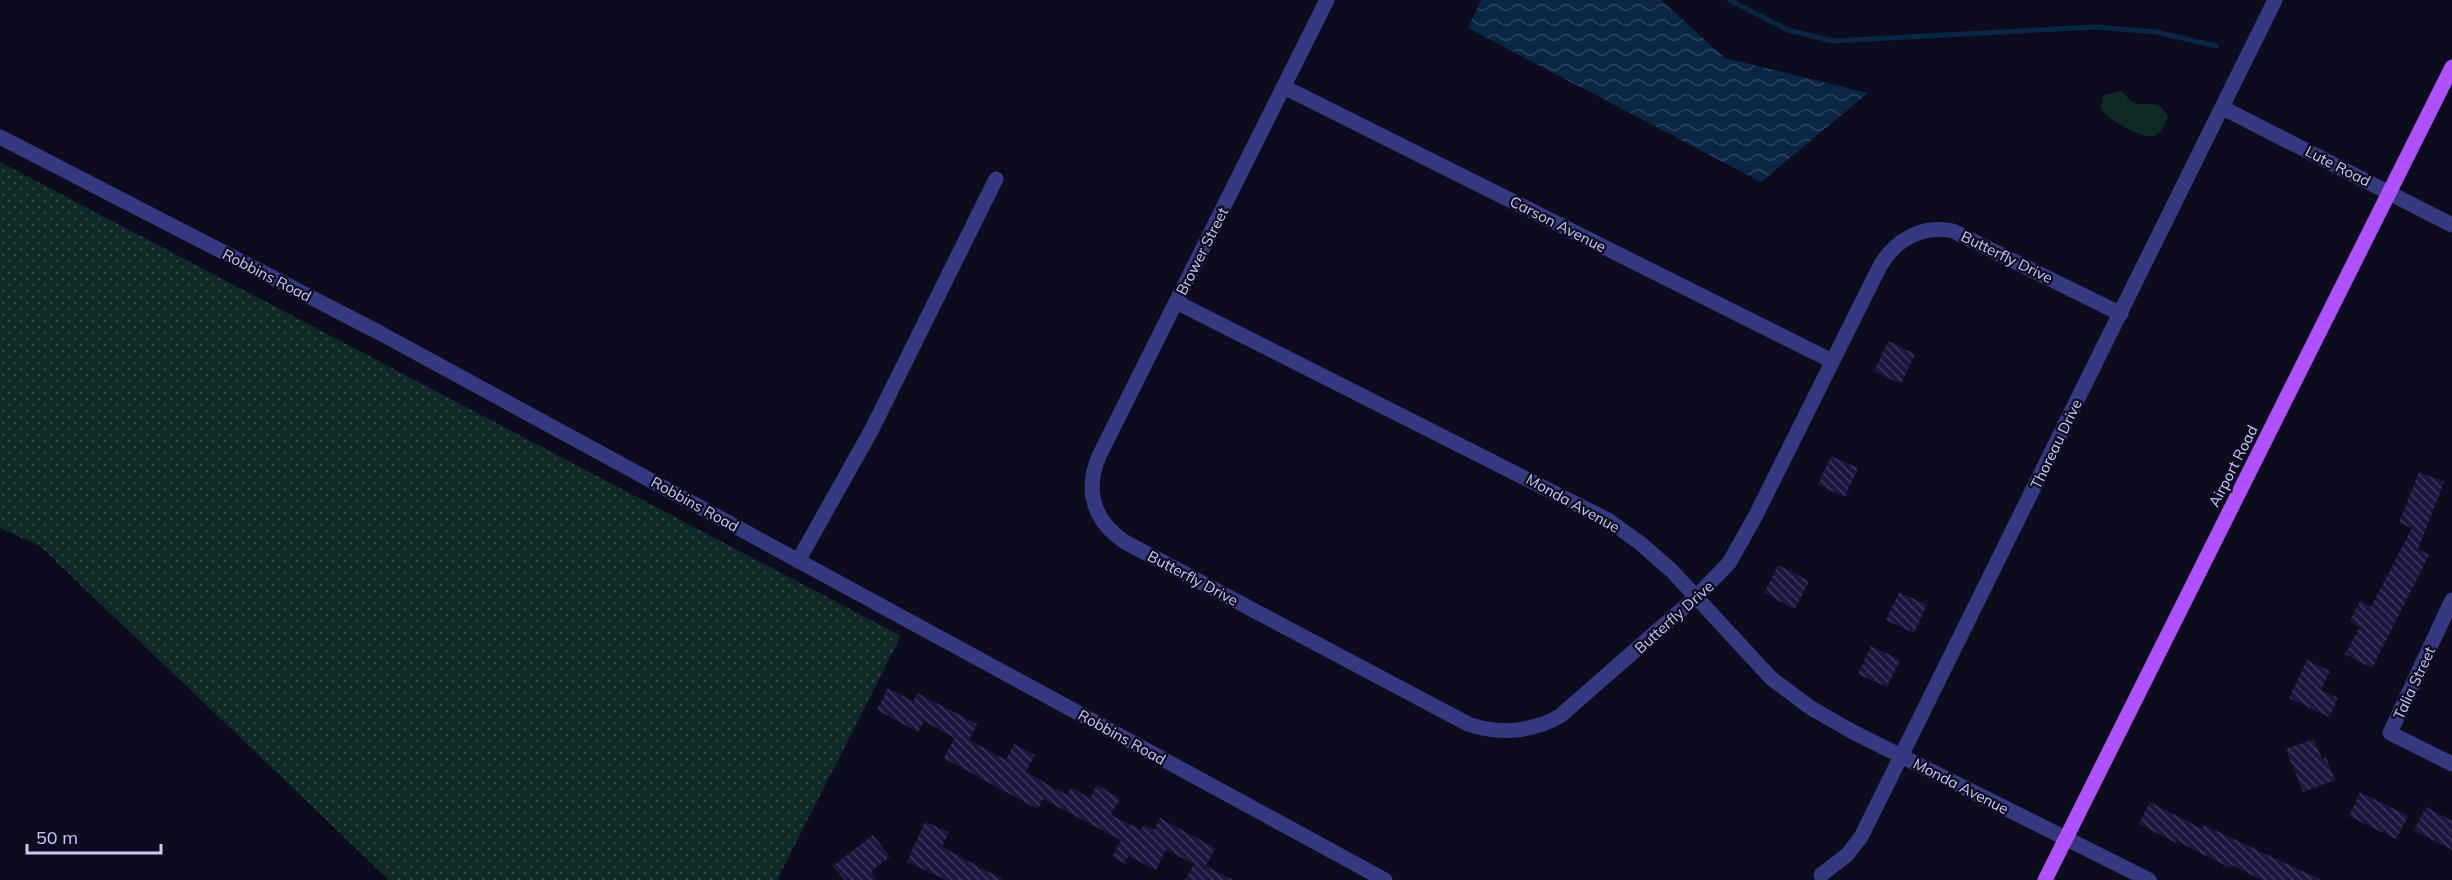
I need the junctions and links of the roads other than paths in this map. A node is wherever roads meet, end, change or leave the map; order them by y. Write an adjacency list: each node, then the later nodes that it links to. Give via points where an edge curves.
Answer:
1 (1327, 0): 4 (street, Brower Street)
2 (2276, 0): 5 (street, Thoreau Drive)
3 (2452, 67): 8 (main road, Airport Road)
4 (1284, 87): 10 (street, Brower Street); 12 (street, Carson Avenue)
5 (2223, 108): 8 (street, Lute Road); 11 (street, Thoreau Drive)
6 (0, 137): 14 (street, Robbins Road, via 380,333)
7 (996, 179): 14 (street, via 871,431)
8 (2391, 193): 9 (street, Lute Road); 19 (main road, Airport Road)
9 (2452, 225)
10 (1176, 302): 13 (street, Brower Street, via 1097,462 1091,487); 15 (street, Monda Avenue, via 1597,513 1650,551)
11 (2121, 314): 12 (street, Butterfly Drive, via 1966,237 1947,230 1927,231 1902,240 1885,257); 17 (street, Thoreau Drive)
12 (1832, 361): 15 (street, Butterfly Drive, via 1746,535 1723,571)
13 (1093, 505): 15 (street, Butterfly Drive, via 1105,526 1125,542 1461,721 1492,730 1524,729 1560,716)
14 (798, 561): 21 (street, Robbins Road)
15 (1696, 597): 17 (street, Monda Avenue, via 1785,689 1828,719)
16 (2452, 600): 18 (street, Talia Street, via 2390,733)
17 (1902, 756): 19 (street, Monda Avenue); 20 (street, Thoreau Drive, via 1854,848)
18 (2452, 764)
19 (2066, 838): 22 (main road, Airport Road); 23 (street, Monda Avenue)
20 (1821, 875)
21 (1385, 880)
22 (2045, 880)
23 (2149, 880)

